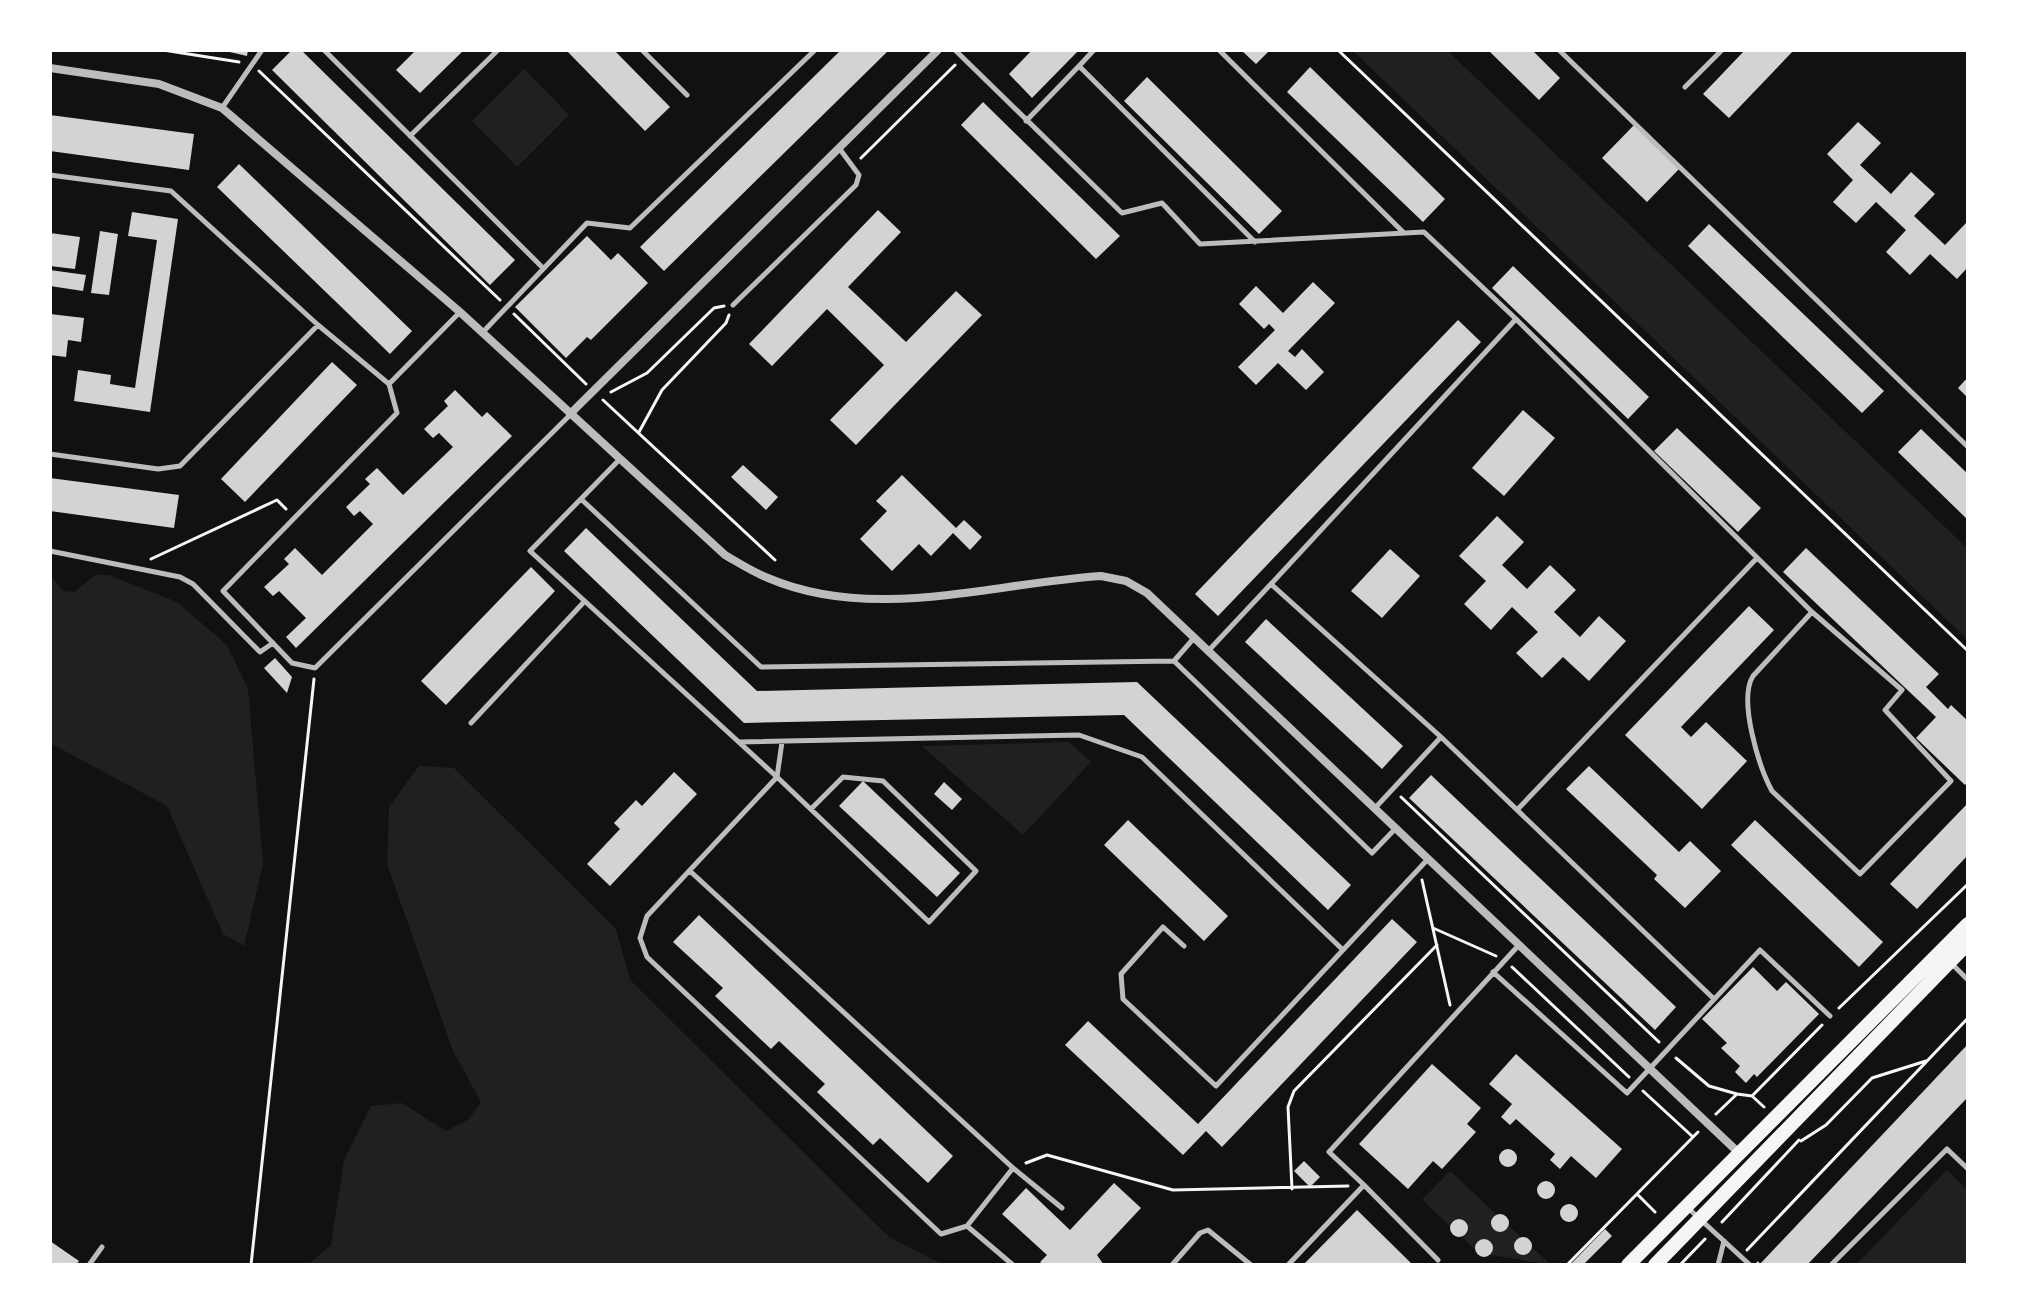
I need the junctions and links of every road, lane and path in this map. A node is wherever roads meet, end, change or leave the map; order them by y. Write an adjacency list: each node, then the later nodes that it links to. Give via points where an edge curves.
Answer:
1 (163, 50): 15 (path)
2 (262, 50): 15 (lane)
3 (324, 50): 22 (lane)
4 (498, 50): 22 (lane)
5 (642, 50): 19 (lane)
6 (815, 50): 28 (lane, via 630,228 587,223)
7 (938, 50): 23 (street)
8 (955, 50): 14 (lane)
9 (1094, 50): 16 (lane)
10 (1219, 50): 26 (lane)
11 (1338, 50): 54 (path)
12 (1559, 50): 39 (lane)
13 (1722, 50): 18 (lane)
14 (962, 57): 21 (lane); 24 (path)
15 (253, 64): 20 (lane); 30 (path)
16 (1079, 66): 21 (lane); 27 (lane)
17 (50, 68): 20 (street, via 159,84)
18 (1685, 87)
19 (687, 95)
20 (222, 108): 31 (street)
21 (1026, 121): 27 (lane, via 1122,213 1162,203 1200,244)
22 (410, 136): 28 (lane)
23 (839, 148): 24 (lane); 36 (street)
24 (855, 165): 29 (lane, via 856,185)
25 (50, 175): 33 (lane, via 171,191)
26 (1404, 232): 27 (lane); 32 (lane, via 1424,232)
27 (1255, 243)
28 (543, 268): 30 (lane)
29 (733, 305): 38 (path, via 726,323 662,390); 38 (path, via 714,308 647,373 601,398)
30 (507, 307): 34 (lane); 36 (path)
31 (460, 312): 34 (street); 35 (lane)
32 (1516, 319): 45 (lane); 48 (lane)
33 (318, 325): 35 (lane); 40 (lane, via 180,466 158,469)
34 (483, 333): 37 (street)
35 (389, 384): 43 (lane, via 397,413)
36 (594, 391): 37 (street)
37 (570, 414): 41 (street); 56 (lane)
38 (639, 433): 46 (path)
39 (1968, 447)
40 (50, 454)
41 (619, 460): 42 (lane); 51 (street, via 725,555 769,579 822,593 919,598 1101,576 1147,593)
42 (581, 499): 49 (lane, via 530,551); 55 (lane, via 761,667)
43 (295, 518): 47 (path, via 277,500); 52 (lane, via 223,591)
44 (50, 551): 47 (lane)
45 (1757, 558): 50 (lane); 65 (lane)
46 (775, 560)
47 (136, 565): 52 (lane, via 193,584 260,652)
48 (1271, 584): 53 (lane); 58 (lane)
49 (583, 603): 57 (lane); 59 (lane)
50 (1812, 612): 50 (lane, via 1902,690 1885,710 1951,781 1860,874 1772,791 1763,775 1747,701 1753,676)
51 (1196, 637): 53 (street); 55 (lane)
52 (273, 643): 56 (lane, via 292,663)
53 (1210, 649): 63 (street)
54 (1968, 651)
55 (1174, 661): 66 (lane, via 1372,853)
56 (315, 668): 114 (path)
57 (471, 723)
58 (1441, 737): 62 (lane); 65 (lane)
59 (738, 742): 60 (lane); 61 (lane)
60 (782, 742): 61 (lane); 77 (lane, via 1079,735 1142,757)
61 (777, 777): 64 (lane); 69 (lane)
62 (1393, 789): 63 (lane); 86 (path)
63 (1376, 807): 66 (street)
64 (811, 809): 64 (lane, via 843,777 883,781 976,871 929,922)
65 (1517, 810): 82 (lane)
66 (1396, 828): 67 (street)
67 (1428, 859): 68 (lane); 76 (street)
68 (1420, 868): 72 (path); 77 (lane)
69 (691, 872): 98 (lane); 107 (lane, via 647,916 640,938 647,957 941,1234)
70 (1968, 884): 84 (path)
71 (1968, 924): 78 (main road)
72 (1433, 928): 74 (path); 79 (path)
73 (1968, 943): 78 (main road)
74 (1437, 945): 83 (path); 101 (path, via 1294,1091 1288,1107)
75 (1184, 946): 77 (lane, via 1163,927 1121,974 1123,999 1216,1086)
76 (1518, 946): 79 (lane); 88 (street)
77 (1343, 950)
78 (1945, 958): 81 (lane); 96 (main road); 97 (main road)
79 (1504, 960): 80 (lane); 89 (path)
80 (1493, 972): 83 (lane); 89 (lane, via 1627,1093)
81 (1968, 980)
82 (1714, 999): 84 (lane, via 1760,950); 86 (lane)
83 (1453, 1016): 100 (lane, via 1329,1152)
84 (1830, 1016): 91 (path)
85 (1968, 1018): 87 (path)
86 (1668, 1051): 88 (lane); 90 (path, via 1709,1086)
87 (1929, 1060): 108 (path, via 1872,1078 1826,1125 1800,1140); 111 (path)
88 (1650, 1071): 89 (lane); 96 (street)
89 (1636, 1084): 95 (path)
90 (1737, 1094): 91 (path); 93 (path)
91 (1752, 1096): 92 (path)
92 (1766, 1110)
93 (1712, 1117)
94 (1698, 1132): 95 (path)
95 (1693, 1137): 102 (path)
96 (1740, 1154): 97 (main road); 103 (main road)
97 (1751, 1165): 106 (main road)
98 (1013, 1168): 101 (path, via 1047,1155 1173,1190); 104 (lane); 107 (lane)
99 (1968, 1169): 125 (lane, via 1947,1149)
100 (1364, 1185): 101 (path); 112 (lane); 118 (lane)
101 (1292, 1189)
102 (1637, 1194): 105 (path); 119 (path)
103 (1686, 1206): 106 (lane); 120 (main road)
104 (1062, 1208)
105 (1655, 1212)
106 (1699, 1219): 108 (lane); 121 (main road)
107 (967, 1226): 115 (lane)
108 (1713, 1231): 109 (lane); 122 (path)
109 (1724, 1241): 111 (lane); 123 (lane)
110 (102, 1247): 113 (lane)
111 (1741, 1257): 124 (lane)
112 (1438, 1260)
113 (89, 1265)
114 (251, 1265)
115 (1013, 1265)
116 (1172, 1265): 117 (lane, via 1208,1230)
117 (1251, 1265)
118 (1288, 1265)
119 (1567, 1265)
120 (1628, 1265)
121 (1655, 1265)
122 (1680, 1265)
123 (1718, 1265)
124 (1750, 1265)
125 (1831, 1265)

